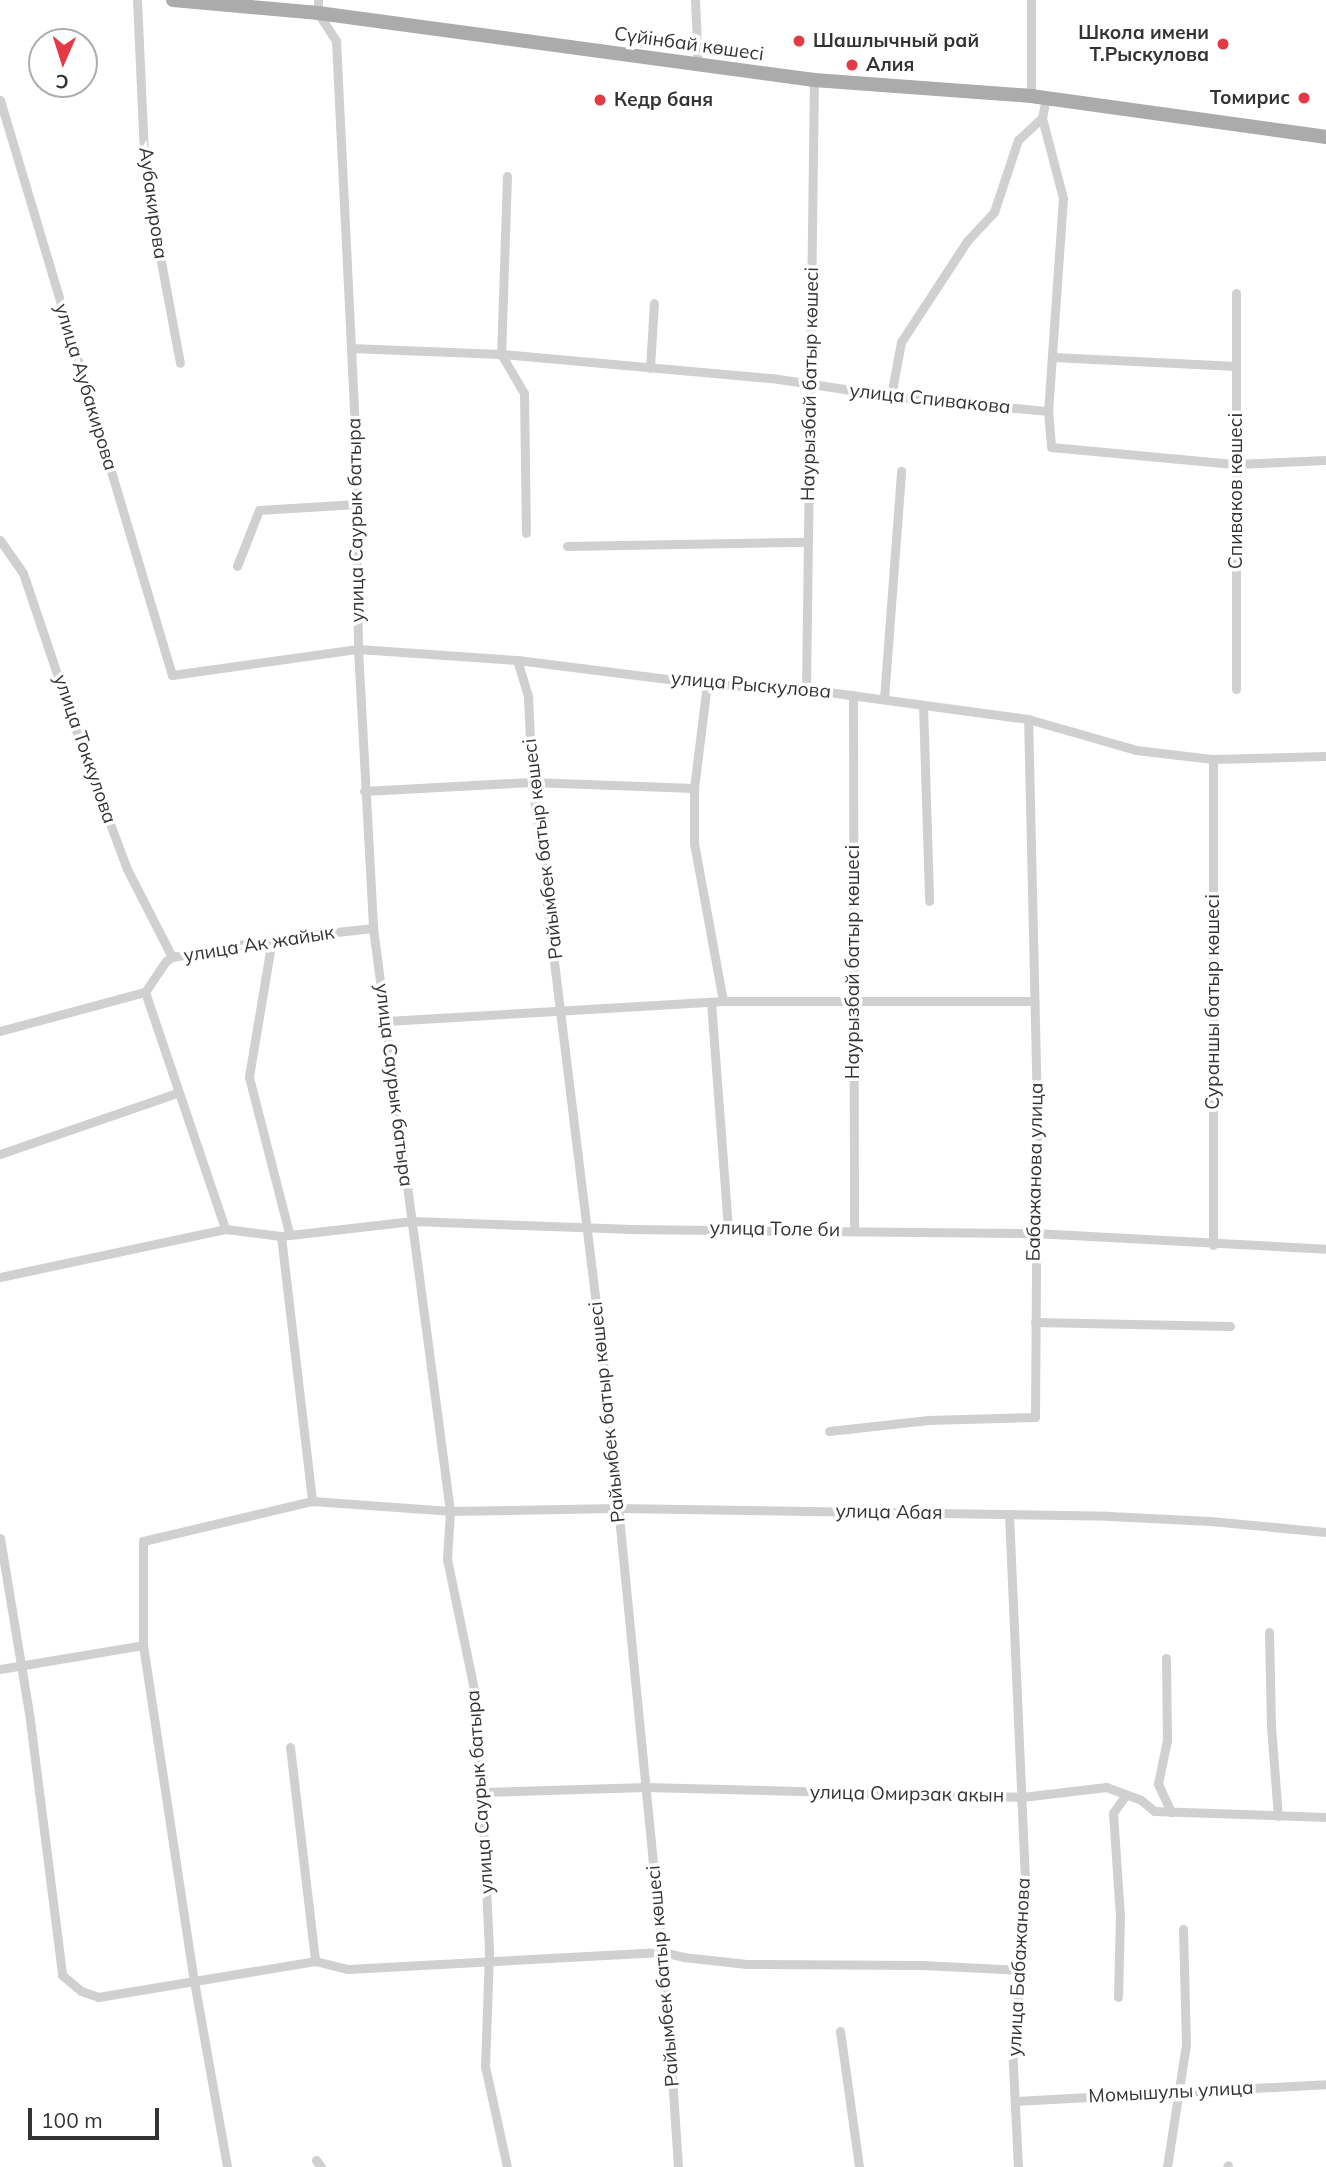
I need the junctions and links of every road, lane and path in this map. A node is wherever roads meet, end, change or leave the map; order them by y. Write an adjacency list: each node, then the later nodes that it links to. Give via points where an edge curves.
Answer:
1 (137, 0): 18 (street, Аубакирова, via 145,176)
2 (173, 0): 5 (main road, Сүйінбай көшесі)
3 (695, 0): 6 (street)
4 (1031, 0): 8 (street)
5 (318, 6): 6 (main road, Сүйінбай көшесі); 15 (street, улица Саурык батыра, via 336,41)
6 (698, 65): 7 (main road, Сүйінбай көшесі)
7 (814, 80): 8 (main road, Сүйінбай көшесі); 21 (street, Наурызбай батыр көшесі)
8 (1039, 97): 10 (street); 11 (main road, Сүйінбай көшесі)
9 (0, 100): 35 (street, улица Аубакирова)
10 (1042, 118): 17 (street, via 1063,198); 22 (street, via 1018,140 994,212 967,242 901,342)
11 (1326, 137)
12 (507, 176): 16 (street)
13 (1236, 293): 19 (street, Спиваков көшесі)
14 (654, 303): 20 (street)
15 (351, 348): 16 (street, улица Спивакова); 27 (street, улица Саурык батыра)
16 (501, 354): 20 (street, улица Спивакова); 28 (street, via 524,393)
17 (1053, 357): 19 (street); 23 (street)
18 (180, 363)
19 (1236, 366): 25 (street, Спиваков көшесі)
20 (650, 368): 21 (street, улица Спивакова)
21 (810, 384): 22 (street, улица Спивакова); 30 (street, Наурызбай батыр көшесі)
22 (891, 396): 23 (street, улица Спивакова)
23 (1048, 411): 25 (street, via 1051,447)
24 (1326, 460): 25 (street)
25 (1236, 464): 38 (street, Спиваков көшесі)
26 (901, 471): 40 (street)
27 (357, 504): 32 (street, via 259,510); 33 (street, улица Саурык батыра)
28 (526, 533)
29 (0, 540): 51 (street, улица Токкулова, via 23,573 127,869)
30 (808, 542): 31 (street); 37 (street, Наурызбай батыр көшесі)
31 (567, 546)
32 (237, 566)
33 (358, 649): 34 (street, улица Рыскулова); 35 (street, улица Рыскулова); 47 (street, улица Саурык батыра)
34 (517, 660): 36 (street, улица Рыскулова); 45 (street, Райымбек батыр көшесі, via 528,697)
35 (172, 675)
36 (707, 684): 37 (street, улица Рыскулова); 46 (street)
37 (806, 688): 39 (street, улица Рыскулова)
38 (1236, 689)
39 (853, 695): 40 (street, улица Рыскулова); 56 (street, Наурызбай батыр көшесі)
40 (884, 699): 41 (street, улица Рыскулова)
41 (923, 705): 42 (street, улица Рыскулова); 48 (street)
42 (1028, 719): 44 (street, улица Рыскулова, via 1136,750); 54 (street, Бабажанова улица)
43 (1326, 756): 44 (street, улица Рыскулова)
44 (1213, 759): 69 (street, Сураншы батыр көшесі)
45 (532, 782): 46 (street); 47 (street); 57 (street, Райымбек батыр көшесі)
46 (694, 788): 53 (street, via 694,844)
47 (365, 791): 49 (street, улица Саурык батыра)
48 (929, 901)
49 (373, 928): 50 (street, улица Ак жайык); 58 (street, улица Саурык батыра)
50 (272, 939): 51 (street, улица Ак жайык); 68 (street, via 249,1077)
51 (172, 957): 52 (street, улица Ак жайык)
52 (145, 992): 59 (street); 60 (street)
53 (723, 1001): 55 (street); 56 (street)
54 (1034, 1001): 56 (street); 67 (street, Бабажанова улица)
55 (711, 1002): 57 (street); 64 (street)
56 (853, 1003): 66 (street, Наурызбай батыр көшесі)
57 (562, 1012): 58 (street); 63 (street, Райымбек батыр көшесі)
58 (387, 1021): 62 (street, улица Саурык батыра)
59 (0, 1031)
60 (177, 1093): 61 (street); 65 (street)
61 (0, 1154)
62 (412, 1221): 63 (street, улица Толе би); 68 (street, улица Толе би); 77 (street, улица Саурык батыра)
63 (588, 1227): 64 (street, улица Толе би); 76 (street, Райымбек батыр көшесі)
64 (728, 1228): 66 (street, улица Толе би)
65 (225, 1229): 68 (street, улица Толе би); 71 (street, улица Толе би)
66 (854, 1230): 67 (street, улица Толе би)
67 (1034, 1233): 69 (street, улица Толе би); 72 (street, Бабажанова улица)
68 (285, 1235): 75 (street)
69 (1213, 1245): 70 (street, улица Толе би)
70 (1326, 1249)
71 (0, 1277)
72 (1035, 1322): 73 (street); 74 (street, Бабажанова улица, via 1035,1417 928,1420)
73 (1230, 1326)
74 (829, 1431)
75 (312, 1501): 77 (street, улица Абая); 82 (street, улица Абая, via 143,1541)
76 (617, 1508): 77 (street, улица Абая); 78 (street, улица Абая); 87 (street, Райымбек батыр көшесі)
77 (450, 1511): 88 (street, улица Саурык батыра, via 447,1559 477,1704)
78 (1009, 1514): 79 (street, улица Абая, via 1210,1521); 90 (street, улица Бабажанова)
79 (1326, 1532)
80 (0, 1538): 84 (street)
81 (1269, 1632): 92 (street)
82 (143, 1645): 84 (street); 99 (street)
83 (1166, 1658): 91 (street, via 1167,1740 1158,1784)
84 (20, 1665): 85 (street); 99 (street, via 62,1975 81,1991 98,1997)
85 (0, 1669)
86 (290, 1747): 97 (street)
87 (646, 1787): 88 (street, улица Омирзак акын); 90 (street, улица Омирзак акын); 95 (street, Райымбек батыр көшесі)
88 (481, 1792): 96 (street, улица Саурык батыра)
89 (1125, 1796): 90 (street, улица Омирзак акын, via 1107,1787); 91 (street, улица Омирзак акын, via 1141,1800 1154,1811); 100 (street, via 1113,1813 1120,1916)
90 (1022, 1797): 98 (street, улица Бабажанова, via 1026,1905)
91 (1171, 1811): 92 (street, улица Омирзак акын)
92 (1278, 1816): 93 (street, улица Омирзак акын)
93 (1326, 1817)
94 (1183, 1929): 103 (street, via 1186,2044)
95 (662, 1952): 96 (street); 98 (street, via 747,1964); 107 (street, Райымбек батыр көшесі)
96 (489, 1960): 97 (street, via 348,1969); 106 (street, улица Саурык батыра, via 485,2066)
97 (314, 1961): 99 (street)
98 (1022, 1970): 104 (street, улица Бабажанова, via 1012,2045)
99 (194, 1981): 105 (street)
100 (1118, 1997)
101 (839, 2031): 108 (street)
102 (1326, 2084): 103 (street, Момышулы улица)
103 (1177, 2092): 104 (street, Момышулы улица); 110 (street)
104 (1015, 2101): 109 (street, улица Бабажанова)
105 (227, 2167)
106 (507, 2167)
107 (678, 2167)
108 (859, 2167)
109 (1018, 2167)
110 (1167, 2167)

